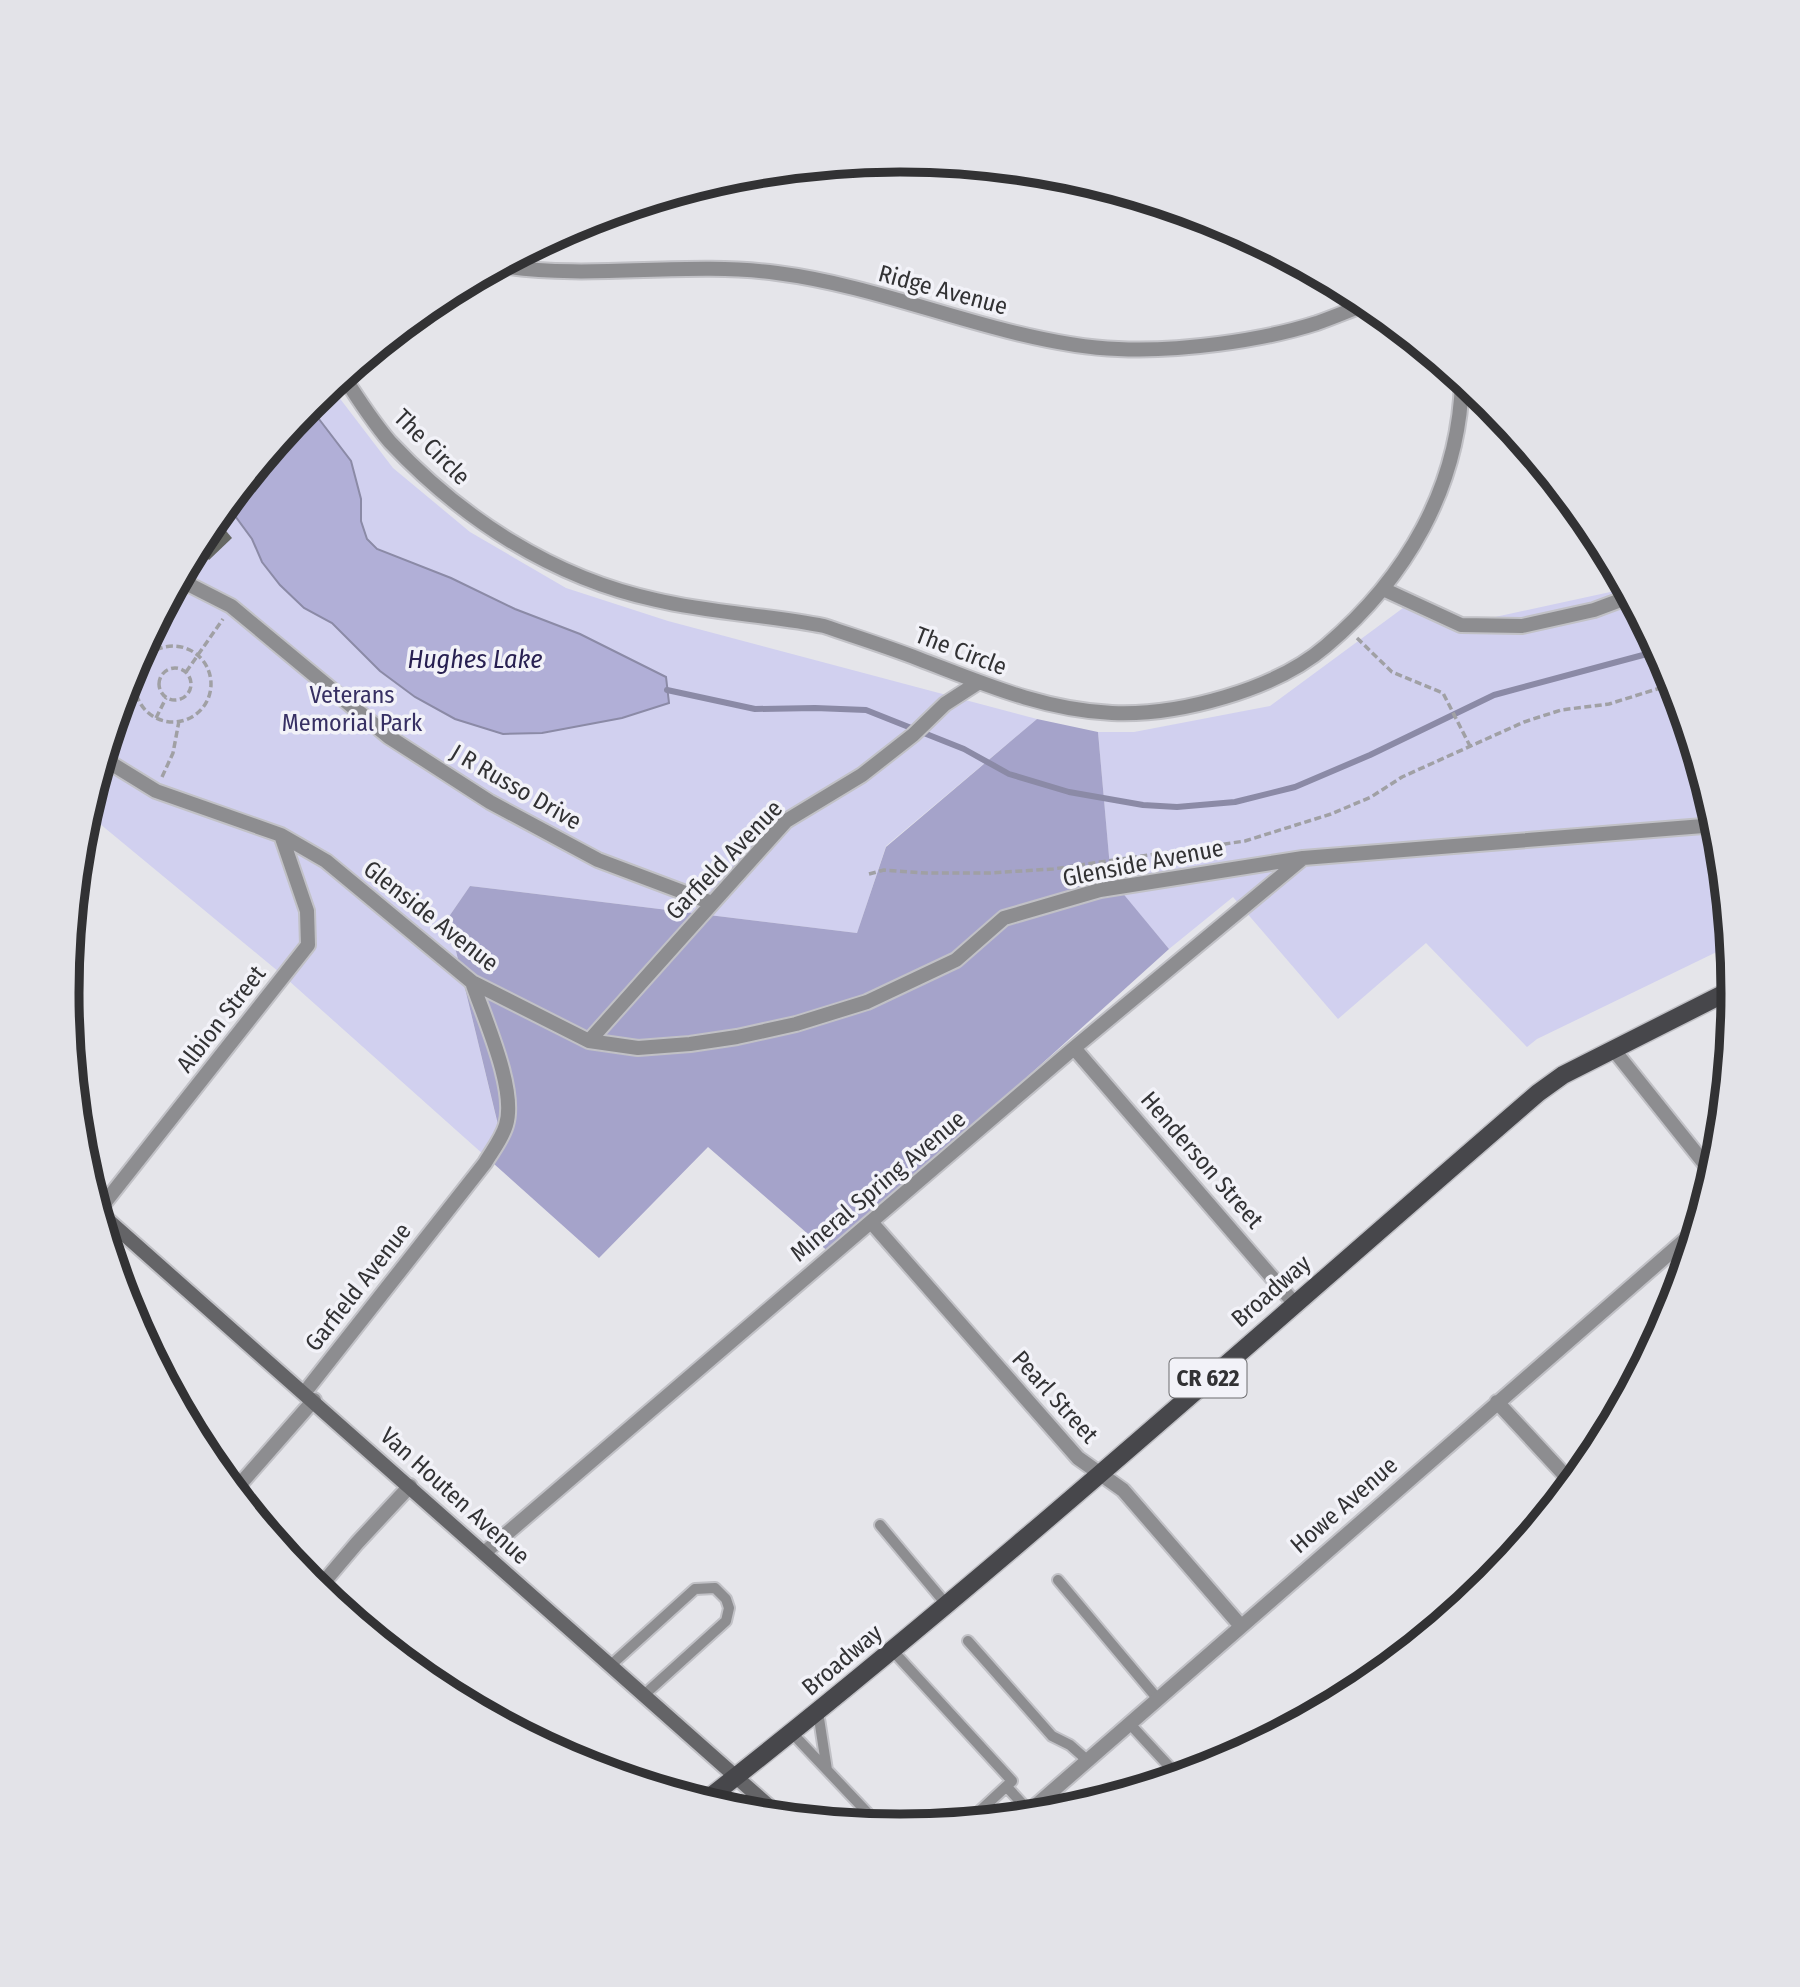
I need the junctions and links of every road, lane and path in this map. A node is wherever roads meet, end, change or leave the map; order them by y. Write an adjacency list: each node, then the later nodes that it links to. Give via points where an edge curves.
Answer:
1 (517, 267): 2 (street, Ridge Avenue, via 778,273 828,282 1010,332 1119,349 1242,340 1318,323)
2 (1353, 309)
3 (350, 385): 13 (street, The Circle, via 389,440 423,474 486,525 531,553 615,590 691,608 824,626)
4 (1461, 395): 6 (street, The Circle, via 1454,453 1439,493 1418,536)
5 (188, 584): 8 (street, J R Russo Drive)
6 (1383, 589): 7 (street, via 1461,625 1522,626); 9 (street, The Circle)
7 (1620, 600)
8 (231, 606): 11 (path); 26 (street, J R Russo Drive, via 389,737 490,802 598,860)
9 (1346, 627): 13 (street, The Circle, via 1324,648 1265,683 1187,706 1089,711 1048,705); 19 (path, via 1392,672 1443,693)
10 (153, 652): 11 (path, via 172,646)
11 (197, 655): 12 (path); 18 (path, via 210,674 208,699 201,710)
12 (186, 672): 16 (path, via 190,692 177,701); 16 (path, via 171,668 162,674 159,684)
13 (979, 682): 26 (street, Garfield Avenue, via 945,704 862,775 786,821)
14 (1662, 687): 19 (path, via 1609,704 1561,710)
15 (136, 692): 17 (path)
16 (166, 698): 17 (path)
17 (156, 718): 18 (path)
18 (179, 721): 21 (path, via 173,753)
19 (1471, 746): 25 (path, via 1341,810 1245,841 1054,869 989,873 884,870)
20 (111, 768): 21 (street, Glenside Avenue)
21 (156, 791): 23 (street, Glenside Avenue)
22 (1703, 826): 24 (street, Glenside Avenue)
23 (281, 835): 27 (street, Glenside Avenue, via 326,861); 33 (street, Albion Street, via 307,911 308,945)
24 (1303, 858): 29 (street, Glenside Avenue, via 1100,890 1004,918 956,960 867,1002 796,1024 690,1044 638,1048); 30 (street, Mineral Spring Avenue)
25 (869, 874)
26 (712, 904): 29 (street, Garfield Avenue)
27 (472, 982): 29 (street, Glenside Avenue); 38 (street, Garfield Avenue, via 505,1077 507,1124 485,1163)
28 (1721, 995): 31 (main road, Broadway / CR 622)
29 (589, 1041)
30 (1074, 1048): 34 (street, Mineral Spring Avenue); 37 (street, Henderson Street)
31 (1613, 1049): 32 (street); 37 (main road, Broadway / CR 622, via 1538,1093)
32 (1703, 1162)
33 (109, 1212)
34 (871, 1222): 40 (street, Pearl Street, via 1078,1458); 45 (street, Mineral Spring Avenue)
35 (113, 1227): 38 (main road, Van Houten Avenue)
36 (1682, 1242): 39 (street, Howe Avenue)
37 (1294, 1303): 40 (main road, Broadway / CR 622)
38 (309, 1396): 42 (street, Garfield Avenue); 43 (main road, Van Houten Avenue)
39 (1497, 1402): 41 (street); 49 (street, Howe Avenue)
40 (1099, 1473): 48 (main road, Broadway / CR 622); 49 (street, Pearl Street, via 1123,1490)
41 (1565, 1475)
42 (240, 1482)
43 (410, 1486): 45 (main road, Van Houten Avenue); 46 (street)
44 (880, 1525): 48 (lane)
45 (484, 1553): 52 (main road, Van Houten Avenue)
46 (326, 1580)
47 (1058, 1580): 54 (lane)
48 (946, 1604): 51 (main road, Broadway / CR 622)
49 (1240, 1625): 54 (street, Howe Avenue)
50 (968, 1641): 58 (lane, via 1052,1736)
51 (892, 1650): 55 (main road, Broadway / CR 622); 62 (lane)
52 (611, 1665): 53 (main road, Van Houten Avenue); 53 (lane, via 695,1589 720,1592 729,1608 726,1621)
53 (644, 1695): 61 (main road, Van Houten Avenue)
54 (1157, 1698): 56 (street, Howe Avenue)
55 (818, 1712): 57 (main road, Broadway / CR 622); 60 (lane)
56 (1129, 1723): 58 (street, Howe Avenue); 59 (lane)
57 (792, 1733): 60 (lane); 61 (main road, Broadway / CR 622)
58 (1087, 1760): 65 (street, Howe Avenue)
59 (1171, 1768)
60 (827, 1770): 68 (lane)
61 (736, 1777): 63 (main road, Broadway / CR 622); 64 (main road, Van Houten Avenue)
62 (1010, 1784): 66 (lane); 67 (lane)
63 (715, 1793)
64 (766, 1803)
65 (1039, 1803)
66 (1023, 1805)
67 (981, 1810)
68 (868, 1814)

